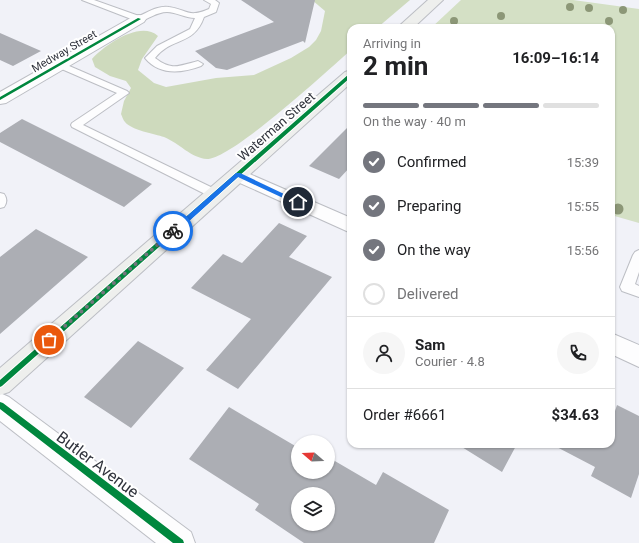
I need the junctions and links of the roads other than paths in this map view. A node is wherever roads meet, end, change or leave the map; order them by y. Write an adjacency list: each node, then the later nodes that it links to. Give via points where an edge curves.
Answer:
1 (86, 0): 7 (lane)
2 (172, 0): 5 (lane, via 167,5)
3 (208, 0): 6 (lane, via 215,3 213,10)
4 (436, 0): 8 (main road)
5 (168, 9): 6 (lane, via 188,16); 7 (lane)
6 (200, 16): 9 (lane, via 194,30 167,42 155,50 150,58 167,70 186,69)
7 (139, 19): 10 (street, Medway Street)
8 (409, 24)
9 (198, 64)
10 (60, 65): 12 (street, Medway Street); 14 (lane, via 124,93 76,125)
11 (347, 79): 13 (main road, Waterman Street)
12 (0, 99)
13 (238, 175): 14 (main road, Waterman Street); 17 (street)
14 (215, 194): 22 (main road, Waterman Street)
15 (0, 197): 16 (lane)
16 (0, 204)
17 (347, 224)
18 (639, 255): 19 (lane, via 627,287)
19 (639, 292)
20 (615, 345): 21 (street)
21 (639, 356)
22 (0, 384)
23 (0, 405): 24 (street, Butler Avenue)
24 (180, 543)

